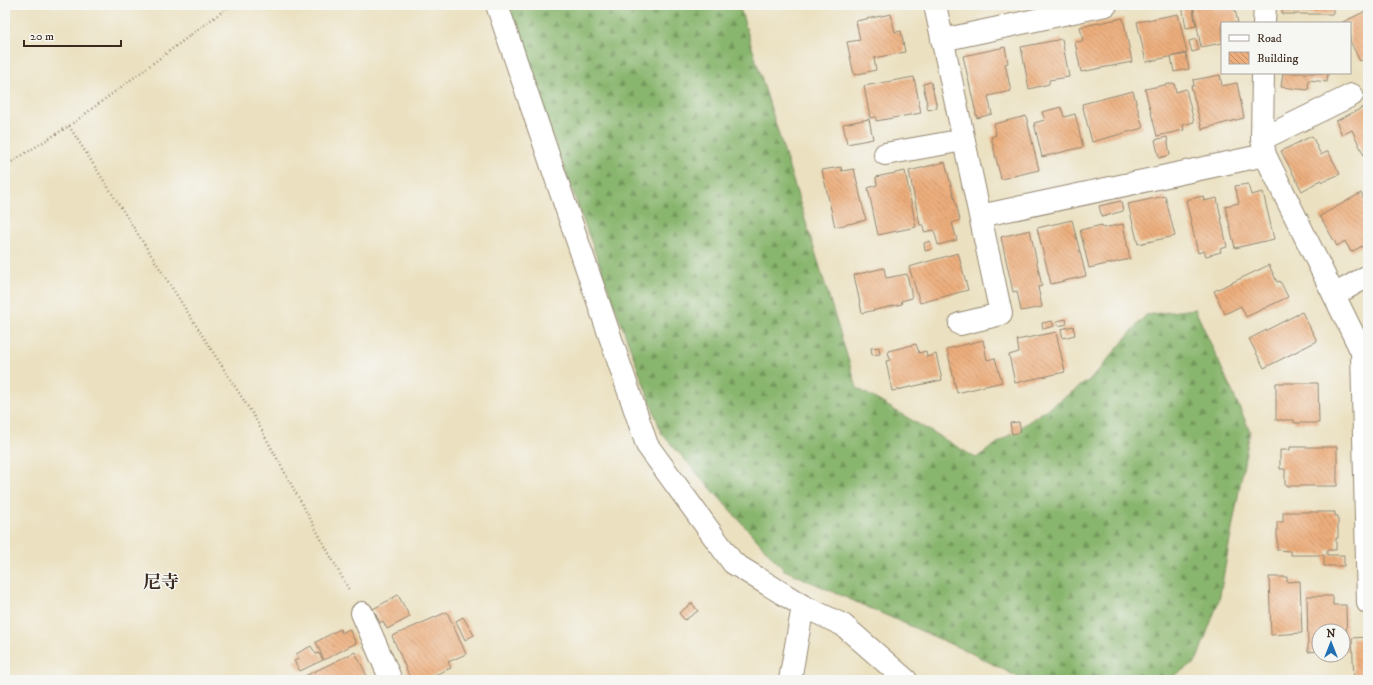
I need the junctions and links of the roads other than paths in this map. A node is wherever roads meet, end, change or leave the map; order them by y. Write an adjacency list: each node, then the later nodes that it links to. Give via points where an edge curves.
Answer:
1 (497, 5): 18 (street, via 647,445 733,563)
2 (935, 5): 6 (street)
3 (1106, 5): 6 (street)
4 (1264, 5): 5 (street)
5 (1264, 22)
6 (942, 40): 9 (street)
7 (1263, 74): 10 (street)
8 (1352, 95): 10 (street)
9 (964, 140): 11 (street); 12 (street)
10 (1263, 147): 12 (street); 14 (street)
11 (885, 154)
12 (980, 216): 15 (street, via 1001,314)
13 (1368, 276): 14 (street)
14 (1334, 295): 16 (street, via 1362,352)
15 (960, 324)
16 (1366, 443): 17 (street)
17 (1368, 603)
18 (803, 606): 21 (street); 22 (street, via 843,625)
19 (362, 613): 20 (street)
20 (391, 680)
21 (790, 680)
22 (906, 680)

